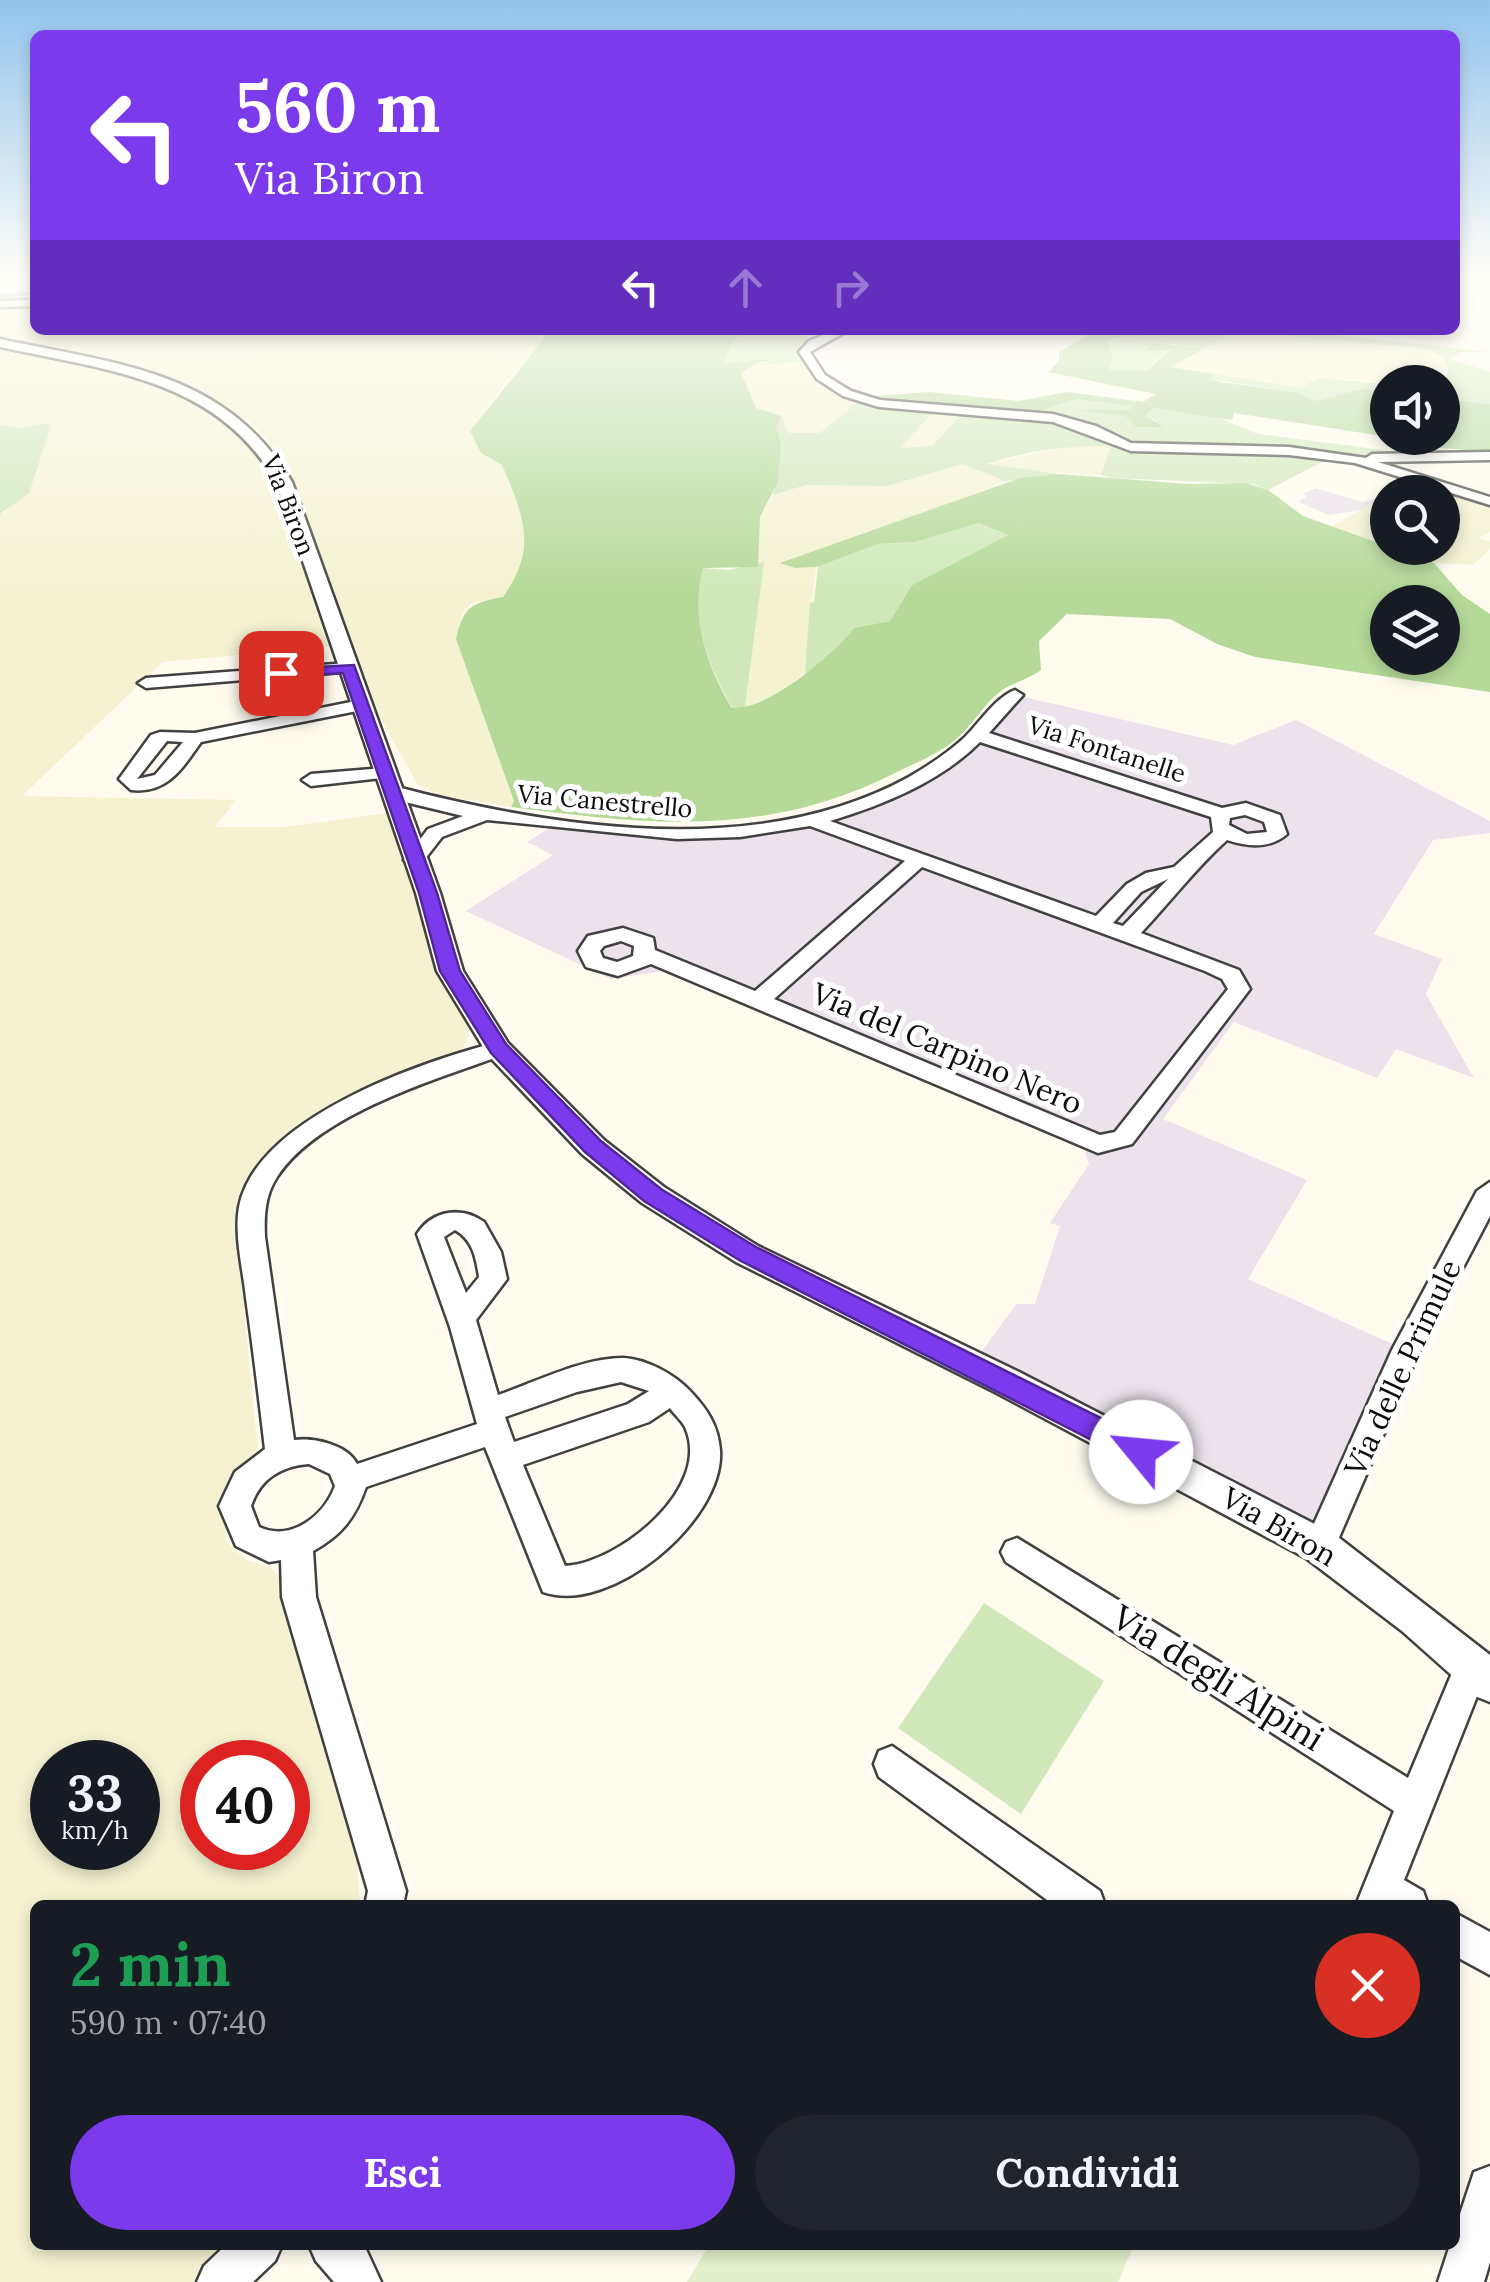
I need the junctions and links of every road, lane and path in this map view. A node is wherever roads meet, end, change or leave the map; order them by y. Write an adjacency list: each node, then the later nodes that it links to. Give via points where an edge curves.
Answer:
1 (163, 384): 6 (street, Via Biron, via 242,422 274,457)
2 (832, 384): 4 (street, via 866,402 1046,417 1131,448)
3 (1490, 456): 4 (street)
4 (1357, 459): 5 (street)
5 (1490, 501)
6 (348, 668): 7 (street); 9 (street, Via Biron)
7 (146, 683)
8 (1015, 695): 10 (street, Via Canestrello)
9 (361, 705): 11 (street); 12 (street, Via Biron)
10 (977, 735): 16 (street, Via Canestrello, via 916,780); 20 (street, Via Fontanelle, via 1223,822)
11 (195, 738)
12 (384, 773): 13 (street); 14 (street, Via Biron)
13 (311, 780)
14 (393, 792): 15 (street); 17 (street, Via Biron)
15 (450, 816): 16 (street, Via Canestrello, via 687,836); 17 (street, Via Canestrello); 18 (street)
16 (813, 821): 19 (street, Via del Carpino Nero)
17 (402, 824): 18 (street, Via Biron)
18 (414, 860): 25 (street, Via Biron, via 450,971)
19 (918, 860): 21 (street, Via del Carpino Nero); 24 (street)
20 (1180, 872): 21 (street, Via Fontanelle, via 1141,880); 22 (street, Via Fontanelle)
21 (1100, 926): 22 (street, Via del Carpino Nero)
22 (1127, 935): 24 (street, Via del Carpino Nero, via 1213,966 1231,975 1239,989 1123,1138 1110,1144 1080,1139)
23 (647, 954): 24 (street, Via del Carpino Nero)
24 (759, 1000)
25 (498, 1048): 30 (street, via 394,1088 312,1130 270,1165 254,1201 253,1243); 33 (street, Via Biron, via 593,1147 653,1195 747,1254)
26 (1490, 1191): 33 (street, Via delle Primule, via 1406,1350)
27 (461, 1318): 29 (street)
28 (672, 1392): 29 (street, via 638,1413); 29 (street, via 652,1377 620,1370); 29 (street, via 704,1426 702,1478 680,1513 622,1566 576,1585 554,1581)
29 (496, 1433): 31 (street)
30 (280, 1454): 31 (street, via 324,1454); 32 (street, via 239,1490 237,1521 259,1542)
31 (349, 1480): 32 (street, via 338,1519)
32 (296, 1544): 38 (street, via 300,1598)
33 (1320, 1546): 35 (street, Via Biron)
34 (1017, 1552): 37 (street, Via degli Alpini)
35 (1481, 1674): 37 (street)
36 (892, 1764): 39 (street)
37 (1418, 1804): 40 (street)
38 (385, 1900)
39 (1079, 1900)
40 (1389, 1900)
41 (1460, 1936): 42 (street)
42 (1490, 1955)
43 (1490, 2188): 48 (street)
44 (253, 2250): 46 (street)
45 (337, 2250): 47 (street)
46 (220, 2282)
47 (358, 2282)
48 (1461, 2282)

